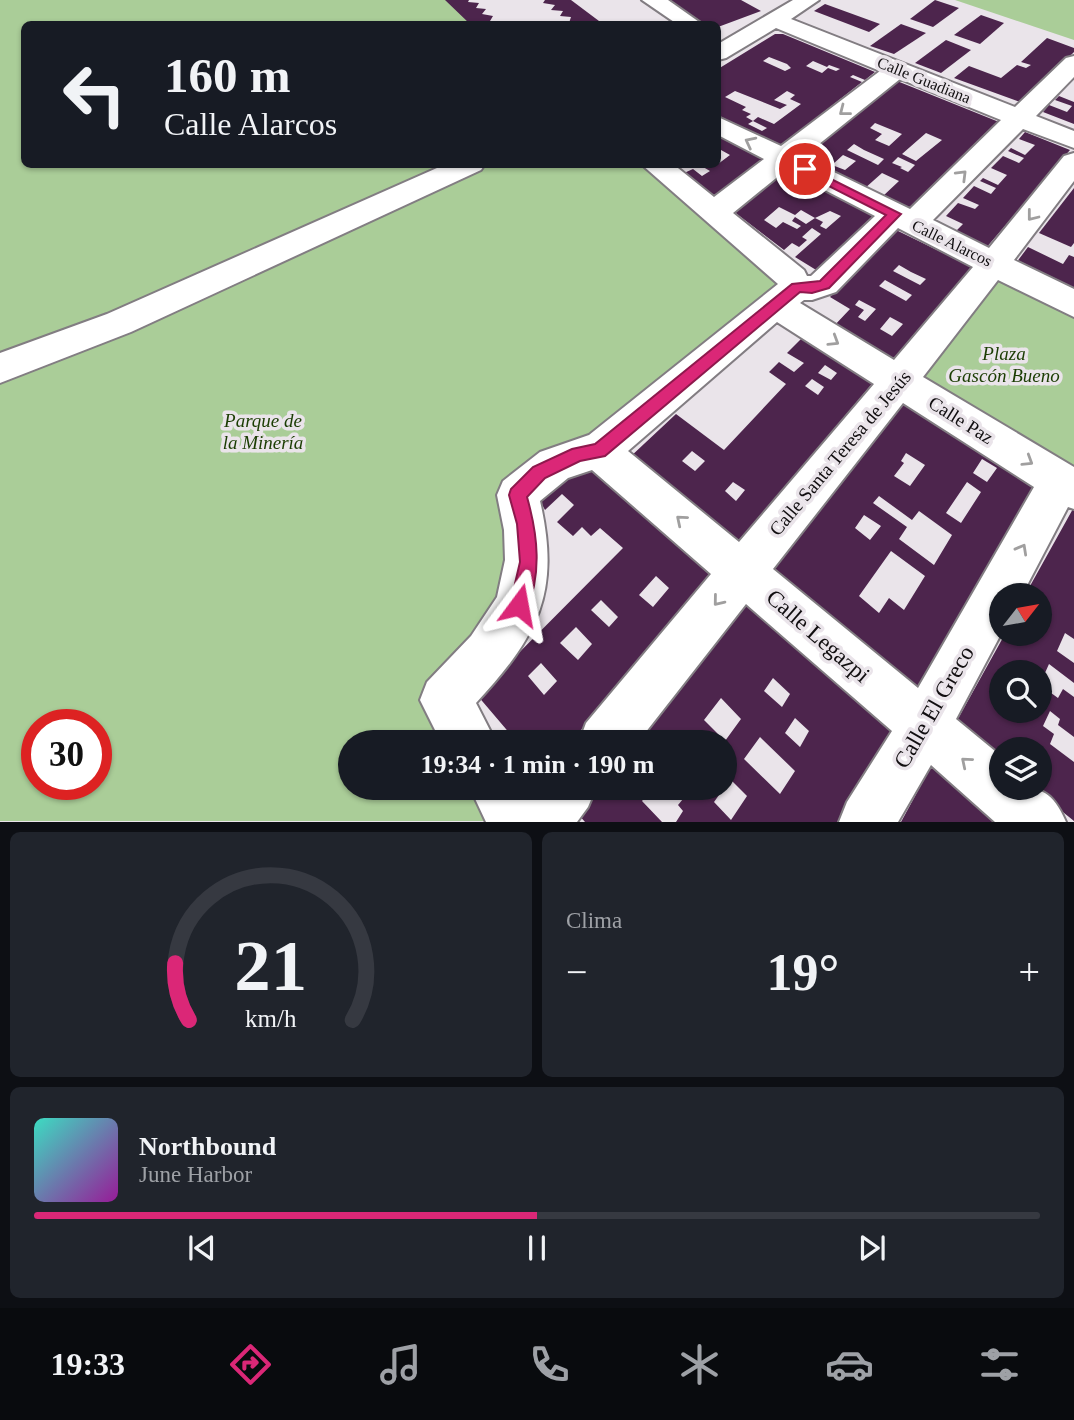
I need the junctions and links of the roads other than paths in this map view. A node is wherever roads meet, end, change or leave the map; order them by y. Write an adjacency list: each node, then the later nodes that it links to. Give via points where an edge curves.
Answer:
1 (653, 0): 4 (street)
2 (808, 0): 3 (street)
3 (776, 10): 5 (street); 7 (street, Calle Guadiana)
4 (686, 21)
5 (721, 46)
6 (1074, 63): 8 (street)
7 (898, 69): 8 (street, Calle Guadiana); 11 (street, one-way to 11)
8 (1020, 118): 10 (street, Calle Guadiana); 16 (street, one-way to 8)
9 (721, 127): 11 (street, Calle Alarcos, one-way to 9)
10 (1074, 140)
11 (783, 158): 15 (street); 16 (street, Calle Alarcos)
12 (1074, 162): 17 (street, Calle Santa Teresa de Jesús, one-way to 17)
13 (462, 168): 20 (street, via 119,323)
14 (659, 168): 15 (street, Calle Paz)
15 (713, 213): 18 (street, Calle Paz)
16 (904, 219): 17 (street, Calle Alarcos); 18 (street, via 824,284)
17 (995, 264): 19 (street, Calle Alarcos); 21 (street, Calle Santa Teresa de Jesús)
18 (788, 290): 21 (street, Calle Paz, one-way to 21); 22 (street)
19 (1074, 304)
20 (0, 368)
21 (900, 382): 23 (street, Calle Paz, one-way to 23); 24 (street, Calle Santa Teresa de Jesús)
22 (599, 451): 24 (street, Calle Legazpi, one-way to 22); 25 (street, via 578,454 539,472 518,495 529,562 519,605)
23 (1067, 486): 26 (street, Calle El Greco, one-way to 23)
24 (742, 570): 26 (street, Calle Legazpi); 27 (street, Calle Santa Teresa de Jesús, one-way to 27)
25 (457, 721)
26 (924, 727): 32 (street, Calle El Greco); 33 (street, Calle Legazpi, one-way to 26)
27 (615, 730)
28 (505, 800): 30 (street)
29 (559, 800): 31 (street)
30 (518, 821)
31 (541, 821)
32 (867, 821)
33 (1038, 821)

